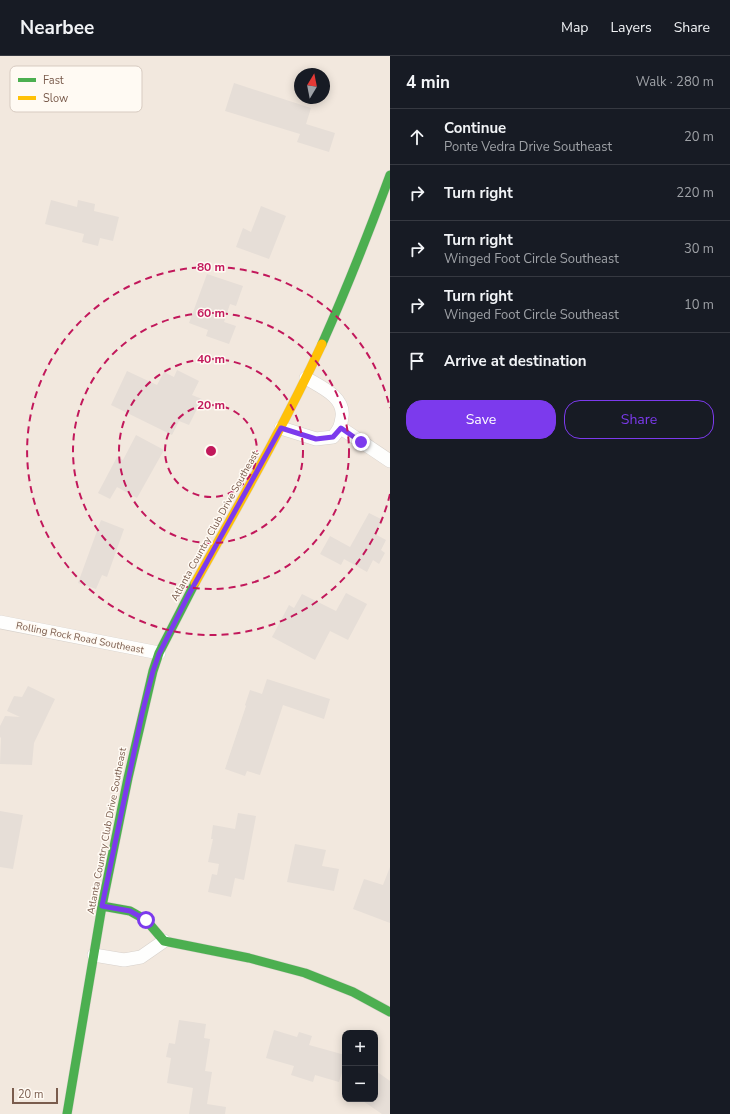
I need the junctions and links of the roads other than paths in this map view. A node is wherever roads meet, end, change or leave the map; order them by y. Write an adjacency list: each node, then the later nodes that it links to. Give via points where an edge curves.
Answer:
1 (390, 175): 2 (street, Atlanta Country Club Drive Southeast, via 342,299)
2 (306, 378): 3 (street, Atlanta Country Club Drive Southeast); 4 (street, via 337,398 343,411)
3 (281, 428): 4 (street, via 316,439 333,437); 7 (street, Atlanta Country Club Drive Southeast)
4 (341, 428): 5 (street)
5 (390, 461)
6 (0, 622): 7 (street, Rolling Rock Road Southeast)
7 (159, 654): 8 (street, Atlanta Country Club Drive Southeast, via 142,714)
8 (102, 906): 9 (street, via 130,911 146,920); 10 (street, Atlanta Country Club Drive Southeast)
9 (164, 941): 10 (street, via 141,957 124,960); 11 (street, via 250,958 305,973 353,992)
10 (94, 955): 12 (street, Atlanta Country Club Drive Southeast)
11 (390, 1012)
12 (67, 1114)

